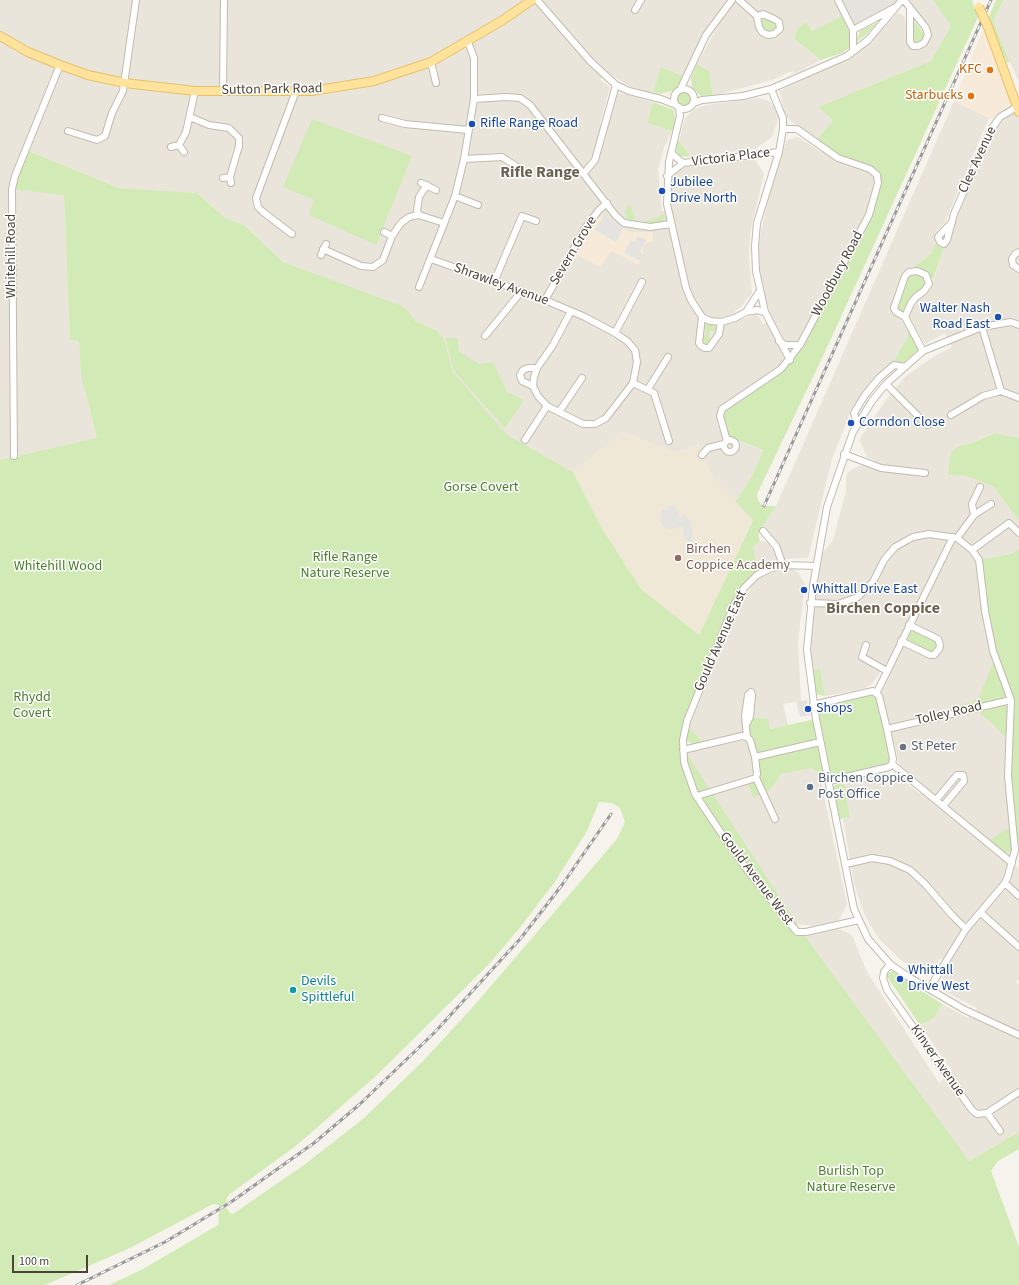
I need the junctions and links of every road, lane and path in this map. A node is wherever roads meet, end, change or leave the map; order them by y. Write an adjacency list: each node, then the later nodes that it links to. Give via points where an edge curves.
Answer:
1 (136, 0): 22 (street)
2 (224, 0): 27 (street)
3 (532, 0): 17 (main road, Sutton Park Road)
4 (537, 0): 24 (street, via 591,62)
5 (641, 0): 12 (street)
6 (732, 0): 21 (street, via 706,35)
7 (739, 0): 14 (street)
8 (838, 0): 15 (street)
9 (903, 0): 11 (street); 13 (street)
10 (977, 4): 37 (main road, bridge, via 997,46)
11 (897, 7): 15 (street); 18 (street, via 868,40)
12 (635, 10)
13 (910, 10): 13 (street, via 926,28 928,35 924,43 918,46 913,46 910,42)
14 (757, 16)
15 (853, 30): 18 (street)
16 (0, 36): 20 (main road, Sutton Park Road)
17 (468, 42): 19 (main road, Sutton Park Road); 31 (street, via 474,58)
18 (853, 50): 25 (street, via 827,65)
19 (431, 62): 23 (street); 28 (main road, Sutton Park Road, via 342,88)
20 (60, 65): 22 (main road, Sutton Park Road); 110 (street, Whitehill Road, via 12,189)
21 (688, 74): 29 (street); 30 (street)
22 (125, 83): 26 (main road, Sutton Park Road); 43 (street, via 105,136 101,140)
23 (436, 83)
24 (616, 85): 32 (street); 52 (street, via 595,160)
25 (771, 89): 33 (street, via 744,96); 41 (street, via 783,118)
26 (195, 91): 27 (main road, Sutton Park Road); 39 (street)
27 (224, 91): 28 (main road, Sutton Park Road)
28 (296, 91): 65 (street, via 256,198 258,207)
29 (690, 91): 30 (street); 33 (street); 34 (street)
30 (678, 92): 32 (street); 35 (street, via 674,100)
31 (474, 99): 42 (street); 52 (street, via 506,96 520,98 530,105)
32 (661, 99): 35 (street)
33 (702, 100): 34 (street)
34 (694, 103): 36 (street)
35 (677, 106): 36 (street); 38 (street)
36 (686, 109): 38 (street)
37 (1018, 110): 61 (street, Clee Avenue, via 1000,117 990,131)
38 (680, 116): 48 (street)
39 (190, 117): 44 (street); 54 (street, via 209,125 229,128 239,138 239,146)
40 (382, 118): 42 (street, via 405,124)
41 (783, 129): 47 (street); 88 (street, Woodbury Road, via 791,128 802,132 823,149 838,158 870,169 878,178 869,215)
42 (468, 130): 49 (street)
43 (68, 131)
44 (179, 145): 45 (street); 46 (street)
45 (171, 147)
46 (184, 152)
47 (779, 152): 50 (street, Victoria Place); 75 (street, via 757,223 755,246)
48 (671, 153): 50 (street, Victoria Place); 53 (street)
49 (464, 159): 51 (street, via 502,157); 56 (street)
50 (683, 163): 53 (street, Victoria Place)
51 (516, 166)
52 (584, 173): 57 (street)
53 (667, 176): 63 (street, via 667,204)
54 (228, 179)
55 (436, 190): 59 (street, via 424,184 419,197)
56 (455, 196): 58 (street); 62 (street)
57 (607, 204): 63 (street, via 626,224 650,227); 76 (street, Severn Grove, via 586,227)
58 (478, 205)
59 (418, 215): 62 (street); 66 (street, via 405,220)
60 (536, 221): 71 (street, via 522,216)
61 (952, 222)
62 (444, 223): 69 (street)
63 (671, 224): 80 (street, via 686,288)
64 (384, 232): 66 (street)
65 (292, 234)
66 (392, 236): 67 (street, via 383,260 373,267 361,266)
67 (323, 249)
68 (1019, 252): 70 (street, via 1012,259 1013,265)
69 (430, 259): 71 (street, Shrawley Avenue); 73 (street)
70 (1019, 269)
71 (494, 282): 74 (street, Shrawley Avenue)
72 (642, 282): 85 (street)
73 (419, 287)
74 (521, 292): 76 (street, Shrawley Avenue); 86 (street)
75 (759, 292): 78 (street); 79 (street)
76 (546, 300): 77 (street, Shrawley Avenue)
77 (571, 311): 85 (street); 93 (street, via 554,345)
78 (746, 312): 79 (street); 82 (street)
79 (765, 312): 87 (street)
80 (702, 316): 82 (street, via 710,321); 82 (street, via 699,343 705,348 710,348 717,339)
81 (905, 317): 81 (street, via 896,312 894,305 905,276 916,271 926,275 929,284 911,303); 89 (street)
82 (721, 322)
83 (1019, 325): 84 (street, via 1011,322)
84 (982, 327): 89 (street); 99 (street)
85 (615, 333): 95 (street, via 635,350 637,362)
86 (485, 336)
87 (779, 341): 88 (street, via 785,345); 91 (street)
88 (800, 345): 91 (street, Woodbury Road)
89 (923, 351): 92 (street)
90 (668, 357): 98 (street)
91 (790, 360): 108 (street, Woodbury Road, via 771,377 722,409 720,416 726,442 708,448)
92 (905, 367): 96 (street); 105 (street, via 894,365 870,389 854,413)
93 (537, 368): 97 (street); 97 (street, via 523,370 520,375 522,380)
94 (582, 378): 102 (street)
95 (633, 383): 98 (street); 102 (street, via 606,418 595,424 583,424)
96 (886, 384): 104 (street, via 927,425); 105 (street)
97 (533, 386): 101 (street)
98 (648, 389): 107 (street, via 654,393)
99 (1001, 391): 100 (street); 103 (street, via 983,396)
100 (1019, 398)
101 (547, 406): 102 (street); 106 (street)
102 (560, 412)
103 (951, 415)
104 (935, 422)
105 (857, 423): 109 (street)
106 (525, 440)
107 (669, 441)
108 (702, 454)
109 (844, 454): 111 (street, via 881,468); 120 (street, via 827,507)
110 (14, 456)
111 (925, 473)
112 (980, 487): 114 (street, via 972,504)
113 (991, 504): 114 (street)
114 (974, 515): 117 (street)
115 (763, 531): 119 (street, via 776,546)
116 (1019, 533): 118 (street, via 1009,523)
117 (955, 538): 118 (street); 121 (street, via 929,534 913,537 895,547 884,560 873,582 858,597 838,604); 122 (street)
118 (972, 550): 127 (street, via 979,560 985,612 994,652)
119 (783, 565): 120 (street, Gould Avenue East); 133 (street, Gould Avenue East, via 757,575 738,596 690,712 684,732)
120 (816, 566): 121 (street)
121 (810, 603): 128 (street, via 807,650)
122 (909, 625): 123 (street); 123 (street, via 938,639 939,649 934,655 930,655)
123 (901, 641): 125 (street)
124 (866, 645): 125 (street, via 862,657)
125 (887, 671): 126 (street)
126 (877, 692): 128 (street); 130 (street)
127 (1010, 700): 130 (street, Tolley Road); 143 (street, via 1008,776 1015,850)
128 (813, 705): 132 (street)
129 (747, 723): 131 (street)
130 (887, 729): 135 (street)
131 (747, 737): 133 (street); 134 (street)
132 (820, 742): 134 (street); 138 (street)
133 (683, 750): 136 (street, Gould Avenue East)
134 (755, 757): 137 (street, via 758,774)
135 (892, 764): 138 (street, via 889,767); 140 (street)
136 (686, 771): 139 (street, Gould Avenue West)
137 (756, 778): 139 (street); 142 (street)
138 (829, 781): 144 (street)
139 (697, 796): 148 (street, Gould Avenue West, via 748,871 797,932)
140 (936, 800): 141 (street); 141 (street, via 957,775 963,775 964,781)
141 (943, 806): 143 (street)
142 (775, 819)
143 (1012, 863): 145 (street)
144 (846, 864): 148 (street, via 854,909); 149 (street, via 872,858 890,861 910,870)
145 (1005, 883): 146 (street); 147 (street)
146 (1019, 896)
147 (981, 913): 149 (street); 150 (street)
148 (859, 920): 151 (street, via 868,938)
149 (966, 929): 152 (street)
150 (1019, 947)
151 (890, 964): 152 (street); 155 (street, Kinver Avenue, via 883,978 887,990 968,1105 977,1114)
152 (929, 988): 153 (street, via 965,1010)
153 (1019, 1035)
154 (1019, 1092): 155 (street)
155 (987, 1113): 156 (street)
156 (1000, 1131)

